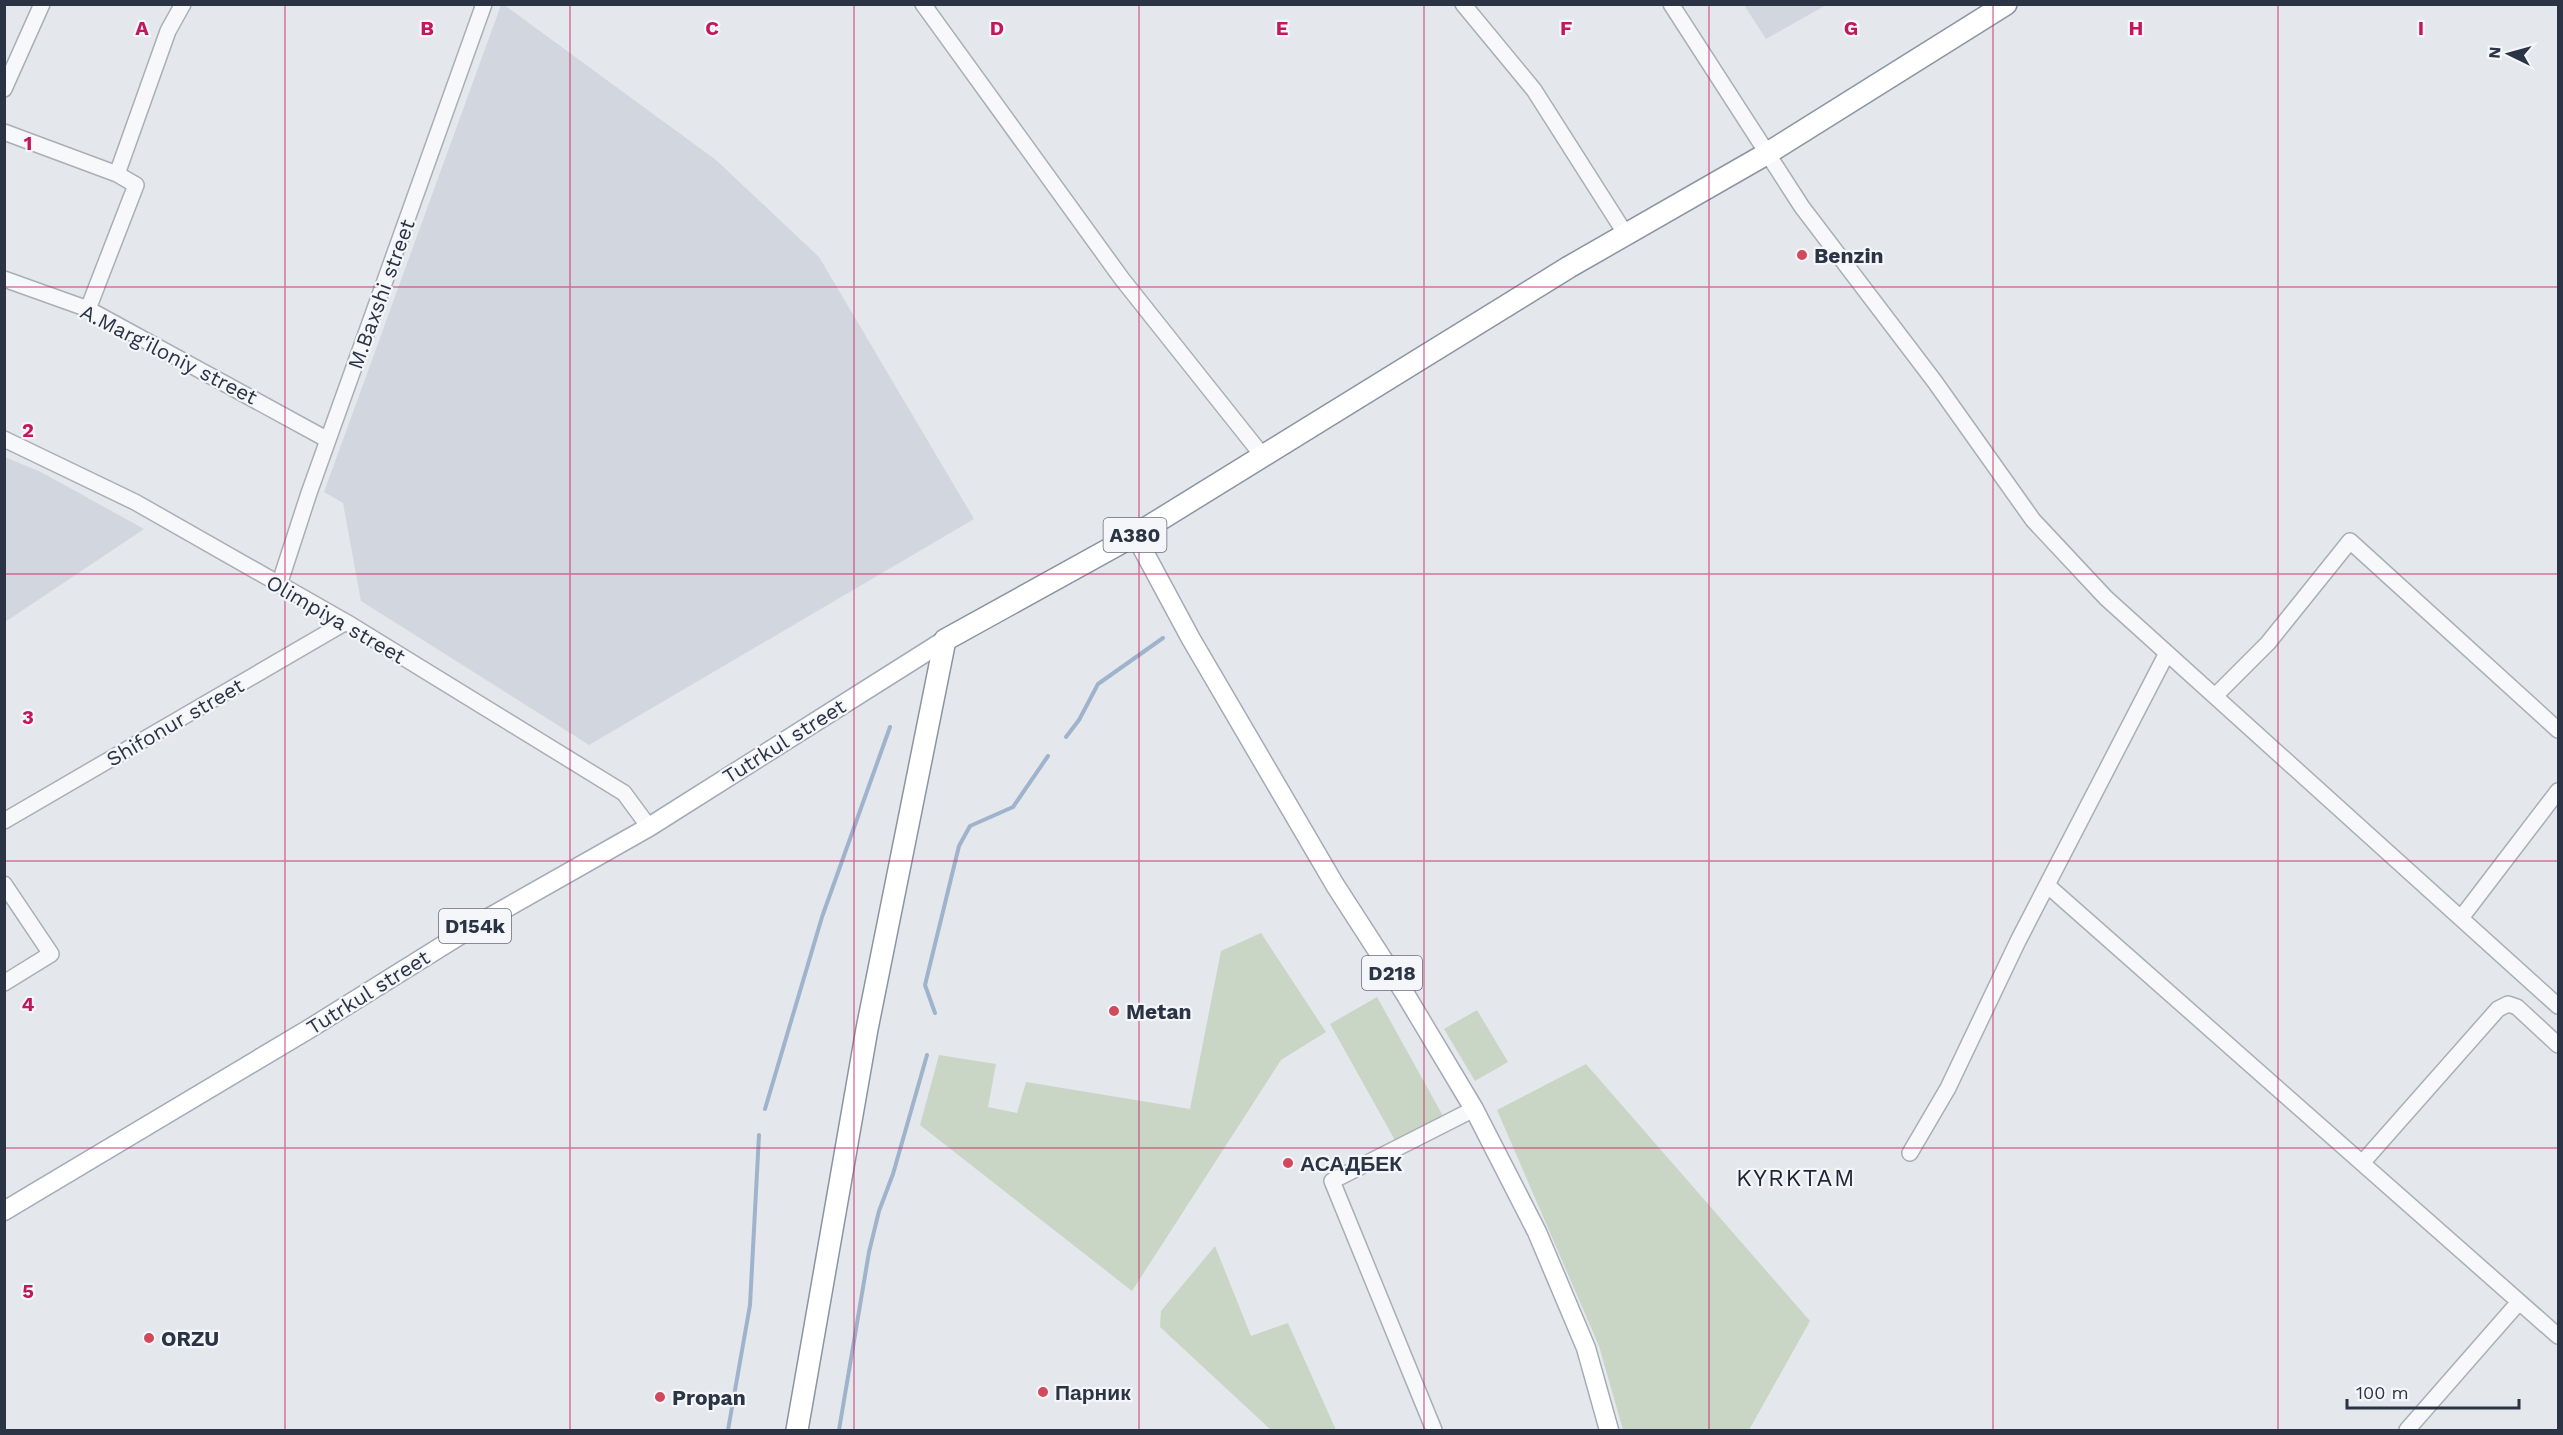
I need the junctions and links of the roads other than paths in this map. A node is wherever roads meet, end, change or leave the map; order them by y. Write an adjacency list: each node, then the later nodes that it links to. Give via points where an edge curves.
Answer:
1 (42, 4): 8 (street)
2 (183, 4): 11 (street, via 168,31)
3 (484, 4): 16 (street, M.Baxshi street)
4 (923, 4): 17 (street, via 1122,279)
5 (1463, 4): 12 (street, via 1534,90)
6 (1671, 4): 10 (street)
7 (2006, 4): 10 (highway, A380)
8 (4, 89)
9 (4, 132): 11 (street)
10 (1768, 153): 12 (highway, A380); 22 (street, via 1802,207 1935,382 2033,520 2106,598)
11 (117, 174): 14 (street, via 136,185)
12 (1625, 233): 17 (highway, A380)
13 (4, 279): 14 (street, A.Marg'iloniy street)
14 (88, 309): 16 (street, A.Marg'iloniy street)
15 (4, 439): 19 (street, Olimpiya street, via 135,502)
16 (328, 440): 19 (street, M.Baxshi street)
17 (1262, 455): 18 (highway, A380)
18 (1135, 535): 21 (highway, A380); 34 (main road, D218, via 1335,885)
19 (279, 585): 20 (street, Olimpiya street)
20 (346, 622): 26 (street, Shifonur street); 27 (street, Olimpiya street, via 624,793)
21 (945, 640): 27 (main road, Tutrkul street / D154k); 40 (highway, via 867,1029)
22 (2167, 653): 23 (street); 29 (street)
23 (2215, 696): 24 (street, via 2268,643 2350,541); 30 (street)
24 (2559, 730)
25 (2559, 791): 30 (street)
26 (4, 821)
27 (649, 826): 37 (main road, Tutrkul street / D154k, via 476,925)
28 (4, 884): 31 (street, via 51,954)
29 (2047, 885): 35 (street, via 1948,1088); 36 (street)
30 (2461, 918): 32 (street)
31 (4, 983)
32 (2559, 1006)
33 (2559, 1045): 36 (street, via 2517,1007 2508,1004 2498,1009)
34 (1474, 1109): 41 (street, via 1332,1181); 42 (main road, D218, via 1537,1232 1586,1348)
35 (1910, 1153)
36 (2362, 1163): 38 (street)
37 (4, 1211)
38 (2519, 1302): 39 (street); 43 (street)
39 (2559, 1336)
40 (797, 1431)
41 (1434, 1431)
42 (1610, 1431)
43 (2407, 1431)

